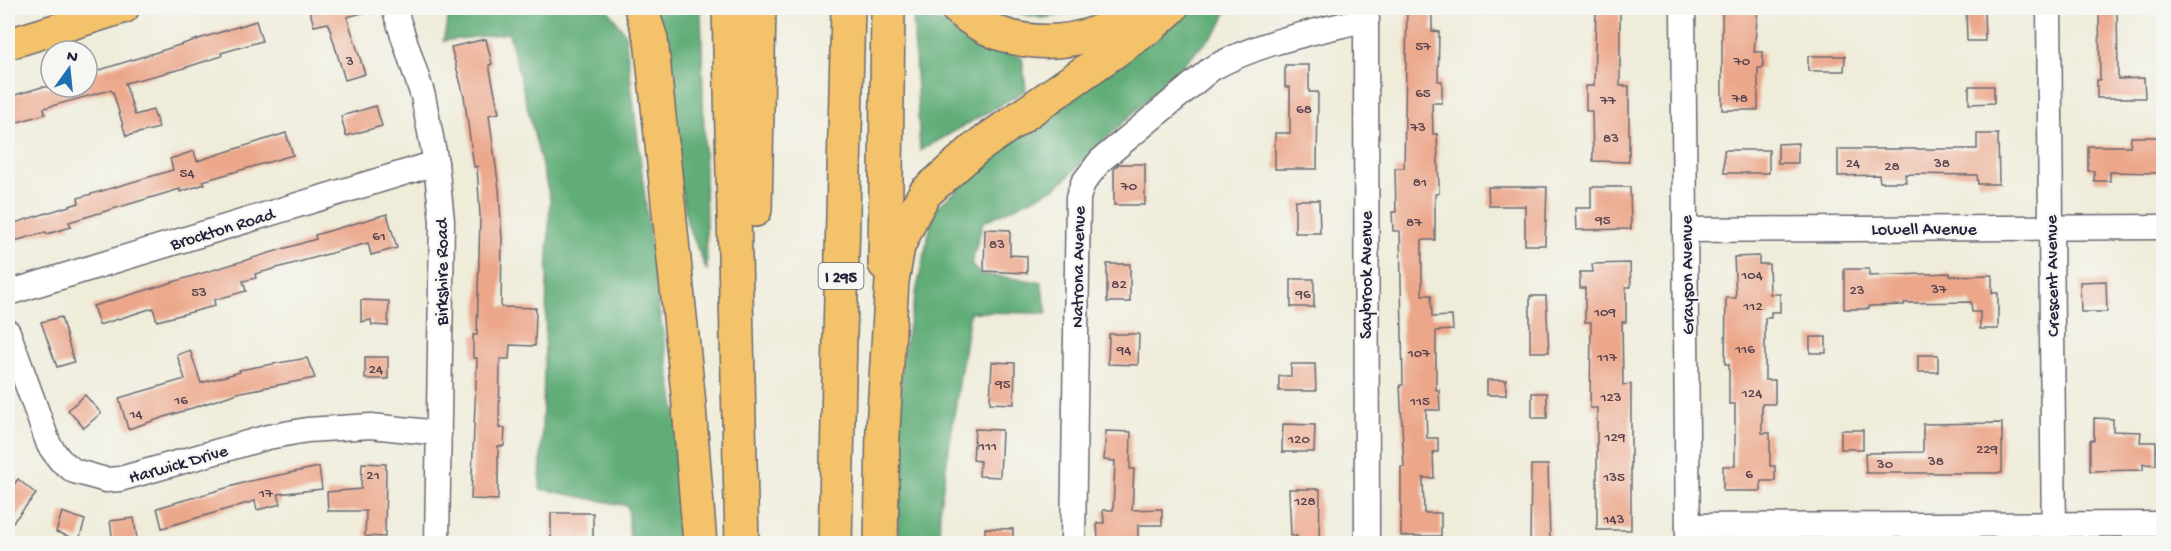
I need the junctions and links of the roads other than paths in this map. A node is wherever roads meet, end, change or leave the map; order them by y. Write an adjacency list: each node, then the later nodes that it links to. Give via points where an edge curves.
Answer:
1 (394, 8): 15 (street, Birkshire Road, via 423,96)
2 (641, 8): 27 (highway, via 651,39)
3 (729, 8): 28 (highway)
4 (759, 8): 29 (highway)
5 (848, 8): 30 (highway, I 295)
6 (888, 8): 21 (highway)
7 (957, 8): 8 (highway, via 990,30 1015,39 1046,43 1100,33)
8 (1140, 8)
9 (1171, 8): 21 (highway, via 976,148 925,193 896,258)
10 (1683, 8): 18 (street, Grayson Avenue)
11 (2049, 8): 16 (street, Crescent Avenue)
12 (115, 9): 14 (main road)
13 (1366, 13): 32 (street, Natrona Avenue, via 1255,48 1211,69 1100,161 1083,183 1078,198); 33 (street, Saybrook Avenue)
14 (8, 44)
15 (436, 163): 19 (street, Brockton Road); 22 (street, Birkshire Road, via 442,221)
16 (2050, 227): 17 (street, Lowell Avenue); 18 (street, Lowell Avenue); 24 (street, Crescent Avenue)
17 (2163, 227)
18 (1685, 230): 25 (street, Grayson Avenue)
19 (8, 292)
20 (8, 332): 22 (street, Harwick Drive, via 49,446 60,460 88,477 120,479 307,430 371,426)
21 (886, 389): 31 (highway)
22 (439, 433): 26 (street, Birkshire Road)
23 (2163, 524): 24 (street)
24 (2054, 534): 25 (street)
25 (1688, 535)
26 (437, 543)
27 (700, 543)
28 (742, 543)
29 (747, 543)
30 (835, 543)
31 (881, 543)
32 (1073, 543)
33 (1367, 543)

